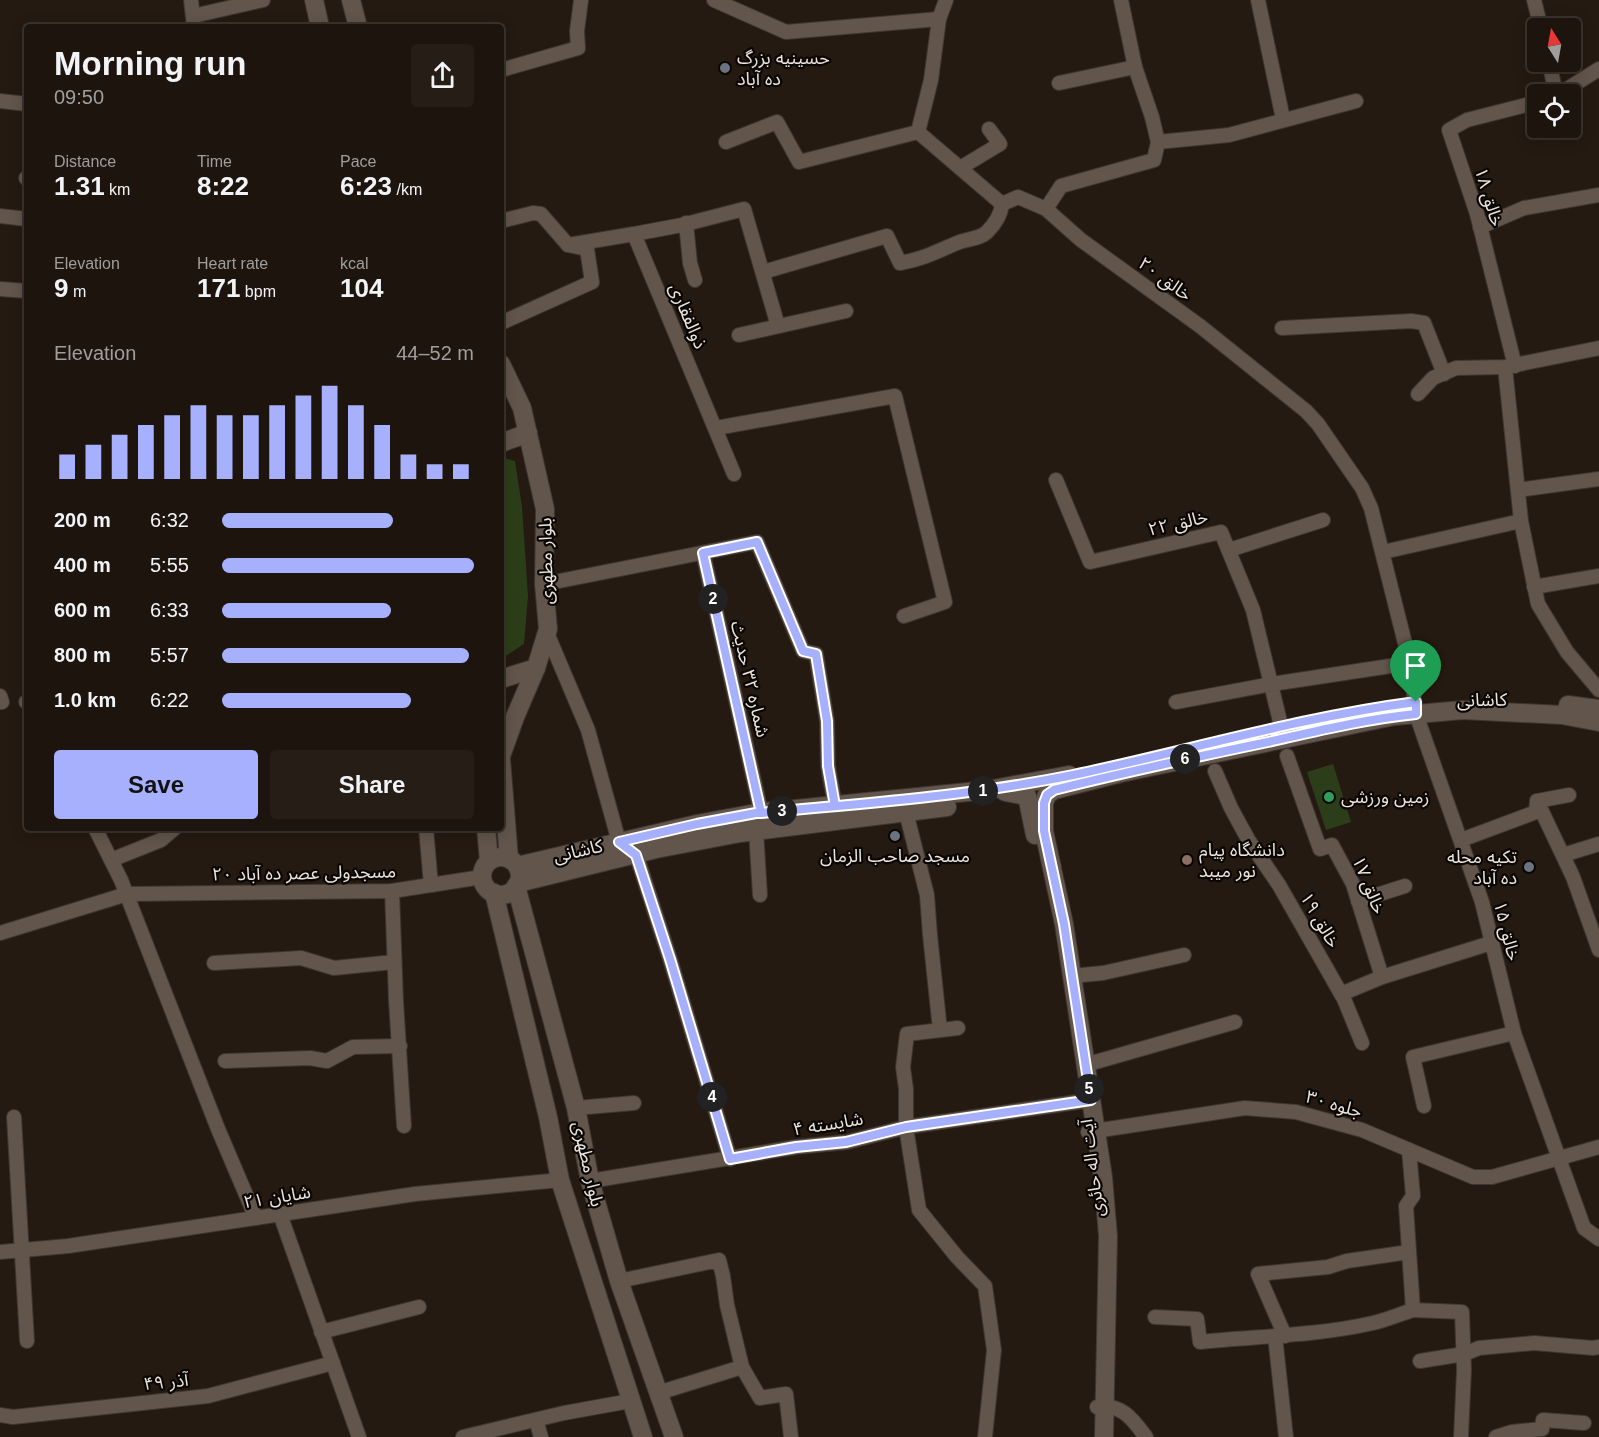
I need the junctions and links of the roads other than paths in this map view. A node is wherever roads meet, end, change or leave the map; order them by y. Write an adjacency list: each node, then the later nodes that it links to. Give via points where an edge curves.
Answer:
1 (191, 0): 13 (street)
2 (263, 0): 13 (street)
3 (314, 0): 14 (street)
4 (351, 0): 15 (street)
5 (581, 0): 17 (street, via 579,48)
6 (714, 0): 12 (street, via 786,32)
7 (946, 0): 12 (street)
8 (1121, 0): 16 (street)
9 (1258, 0): 25 (street)
10 (1534, 0): 11 (street)
11 (1538, 18)
12 (939, 19): 27 (street, via 931,80)
13 (194, 22)
14 (319, 24)
15 (357, 24)
16 (1135, 68): 19 (street); 29 (street)
17 (504, 69)
18 (1599, 69): 20 (street)
19 (1059, 83)
20 (1574, 84)
21 (0, 101): 23 (street)
22 (1356, 101): 25 (street)
23 (24, 105)
24 (1527, 105): 38 (street, خالق ۱۸, via 1467,120 1449,130)
25 (1283, 119): 29 (street, via 1229,135)
26 (989, 129): 30 (street, via 1000,144)
27 (918, 132): 28 (street, via 799,162 777,122); 30 (street)
28 (726, 142)
29 (1158, 142): 33 (street, via 1154,160 1061,186)
30 (960, 168): 32 (street)
31 (1599, 195): 38 (street, via 1524,208)
32 (1002, 204): 33 (street, خالق ۲۰, via 1018,197); 41 (street, via 1001,214 986,234 918,260 900,263 887,236)
33 (1046, 209): 65 (street, خالق ۲۰, via 1081,240 1200,326 1306,411 1362,488)
34 (0, 216): 35 (street)
35 (24, 219)
36 (504, 220): 40 (street, via 541,214)
37 (686, 224): 39 (street); 41 (street, via 744,209); 42 (street)
38 (1480, 227): 51 (street, خالق ۱۸)
39 (634, 234): 40 (street); 55 (street, ذوالفقاری)
40 (568, 245): 46 (street, via 587,249 592,282)
41 (763, 272): 47 (street)
42 (695, 280)
43 (0, 289): 44 (street)
44 (24, 291)
45 (846, 311): 47 (street)
46 (504, 322)
47 (778, 326): 49 (street)
48 (1282, 328): 53 (street, via 1424,323)
49 (739, 335)
50 (1599, 348): 51 (street)
51 (1510, 367): 53 (street, via 1456,368); 61 (street, خالق ۱۸)
52 (504, 370): 56 (street, بلوار مطهری, via 522,408)
53 (1444, 374): 54 (street, via 1433,378)
54 (1418, 394)
55 (716, 428): 58 (street, ذوالفقاری); 70 (street, via 895,396 945,602)
56 (528, 433): 57 (street); 68 (street, بلوار مطهری, via 545,509)
57 (504, 442)
58 (734, 474)
59 (1599, 479): 61 (street)
60 (1056, 480): 64 (street, خالق ۲۲, via 1090,562 1221,532)
61 (1518, 490): 63 (street, خالق ۱۸)
62 (1323, 520): 64 (street)
63 (1521, 521): 65 (street); 69 (street, خالق ۱۸)
64 (1229, 550): 75 (street, خالق ۲۲, via 1253,610)
65 (1383, 552): 72 (street, خالق ۲۰)
66 (703, 553): 68 (street); 93 (street, via 757,542 803,651 816,654); 95 (street, شماره ۳۲ حدیث)
67 (1599, 576): 69 (street)
68 (544, 584): 71 (street, بلوار مطهری)
69 (1534, 587): 76 (street, خالق ۱۸, via 1538,604 1566,652)
70 (904, 616)
71 (547, 633): 73 (street, بلوار مطهری); 102 (street, via 588,730)
72 (1410, 663): 75 (street); 80 (street, خالق ۲۰)
73 (536, 668): 74 (street); 84 (street, بلوار مطهری)
74 (504, 679)
75 (1272, 684): 79 (street); 83 (street, خالق ۲۲)
76 (1599, 690)
77 (0, 696): 78 (street)
78 (0, 702)
79 (1176, 702)
80 (1416, 708): 81 (street, کاشانی, via 1508,699); 82 (street, کاشانی, via 1510,711); 83 (street, کاشانی, via 1386,706); 101 (street, خالق ۱۵)
81 (1599, 708)
82 (1599, 722)
83 (1284, 740): 86 (street, کاشانی); 89 (street, کاشانی); 115 (street, خالق ۱۷, via 1320,849 1332,845)
84 (504, 749)
85 (1215, 771): 124 (street, خالق ۱۹, via 1249,841 1279,885)
86 (1073, 775): 88 (street, کاشانی); 89 (street)
87 (504, 783): 108 (street, بلوار مطهری)
88 (988, 790): 91 (street); 93 (street, کاشانی)
89 (1054, 790): 91 (street, کاشانی); 122 (street, آیت اله حائری, via 1044,803 1044,831)
90 (1569, 795): 92 (street)
91 (1027, 796): 94 (street, کاشانی); 133 (street, آیت اله حائری)
92 (1537, 801): 101 (street, via 1536,812); 105 (street)
93 (835, 806): 95 (street, کاشانی)
94 (906, 812): 100 (street, کاشانی); 127 (street, via 927,895)
95 (761, 813): 102 (street, کاشانی)
96 (96, 831): 106 (street)
97 (172, 831): 106 (street, via 161,840)
98 (426, 831): 109 (street)
99 (486, 831): 107 (street)
100 (756, 831): 104 (street, کاشانی); 114 (street)
101 (1461, 840): 117 (street, خالق ۱۵)
102 (619, 842): 104 (street); 108 (street, کاشانی)
103 (1599, 844): 105 (street)
104 (636, 855): 108 (street, کاشانی); 144 (street)
105 (1563, 855): 118 (street)
106 (111, 860): 113 (street)
107 (485, 869): 108 (street, via 498,857); 109 (street, مسجدولی عصر ده آباد ۲۰); 112 (street, via 486,887)
108 (515, 874): 112 (street, via 505,894); 136 (street, بلوار مطهری)
109 (431, 885): 111 (street, مسجدولی عصر ده آباد ۲۰)
110 (1405, 886): 115 (street)
111 (392, 891): 113 (street, مسجدولی عصر ده آباد ۲۰); 120 (street)
112 (494, 893): 145 (street, بلوار مطهری)
113 (127, 894): 116 (street, مسجدولی عصر ده آباد ۲۰); 148 (street)
114 (760, 895)
115 (1358, 901): 123 (street, خالق ۱۷)
116 (0, 933)
117 (1491, 943): 123 (street); 128 (street, خالق ۱۵)
118 (1599, 950)
119 (1184, 955): 122 (street)
120 (394, 962): 121 (street, via 334,968 301,958); 130 (street)
121 (214, 963)
122 (1072, 976): 132 (street, آیت اله حائری)
123 (1382, 977): 124 (street)
124 (1342, 997): 129 (street, خالق ۱۹)
125 (1235, 1022): 132 (street)
126 (958, 1028): 127 (street)
127 (940, 1030): 139 (street, via 907,1034 903,1067)
128 (1514, 1033): 135 (street, via 1413,1057); 143 (street, خالق ۱۵)
129 (1362, 1043)
130 (400, 1046): 131 (street, via 353,1047 327,1061); 138 (street)
131 (225, 1061)
132 (1085, 1065): 133 (street, آیت اله حائری)
133 (1087, 1101): 139 (street, شایسته ۴); 140 (street, آیت اله حائری)
134 (634, 1103): 136 (street)
135 (1424, 1106)
136 (576, 1108): 146 (street, بلوار مطهری)
137 (14, 1117): 150 (street)
138 (404, 1126)
139 (906, 1127): 144 (street, شایسته ۴, via 846,1142); 177 (street, via 919,1210 986,1286 994,1350)
140 (1092, 1131): 142 (street, جلوه ۳۰, via 1245,1108 1296,1112 1362,1130); 167 (street, آیت اله حائری, via 1100,1240)
141 (1599, 1147): 143 (street, جلوه ۳۰)
142 (1409, 1150): 143 (street, جلوه ۳۰, via 1473,1177 1492,1178); 152 (street, via 1413,1196 1406,1206)
143 (1560, 1157): 149 (street, خالق ۱۵, via 1584,1228)
144 (730, 1159): 146 (street, شایسته ۴)
145 (560, 1180): 147 (street, شایان ۲۱, via 414,1194); 166 (street, بلوار مطهری)
146 (590, 1181): 153 (street, بلوار مطهری)
147 (280, 1214): 148 (street, شایان ۲۱); 157 (street)
148 (256, 1218): 150 (street, شایان ۲۱)
149 (1599, 1239)
150 (21, 1250): 151 (street, شایان ۲۱); 159 (street)
151 (0, 1252)
152 (1409, 1252): 155 (street); 158 (street, via 1328,1267 1258,1274)
153 (619, 1281): 164 (street, via 719,1260); 165 (street, بلوار مطهری)
154 (419, 1307): 157 (street)
155 (1413, 1310): 158 (street, via 1375,1323); 161 (street, via 1462,1312)
156 (1155, 1317): 158 (street, via 1197,1319 1200,1342)
157 (321, 1332): 163 (street)
158 (1280, 1336): 181 (street)
159 (27, 1341)
160 (1599, 1347): 161 (street, via 1534,1343 1479,1348)
161 (1464, 1354): 162 (street); 182 (street)
162 (1420, 1361)
163 (333, 1363): 168 (street, آذر ۴۹, via 208,1396 13,1418); 171 (street)
164 (742, 1367): 165 (street); 176 (street, via 760,1398 786,1394)
165 (658, 1394): 175 (street, بلوار مطهری)
166 (630, 1401): 169 (street); 174 (street, بلوار مطهری)
167 (1101, 1406): 178 (street, آیت اله حائری); 179 (street, آیت اله حائری); 180 (street, via 1129,1414)
168 (0, 1416)
169 (536, 1420): 172 (street); 173 (street)
170 (1584, 1423): 183 (street, via 1543,1420 1542,1429)
171 (359, 1437)
172 (463, 1437)
173 (541, 1437)
174 (643, 1437)
175 (674, 1437)
176 (791, 1437)
177 (985, 1437)
178 (1097, 1437)
179 (1104, 1437)
180 (1146, 1437)
181 (1286, 1437)
182 (1461, 1437)
183 (1496, 1437)

